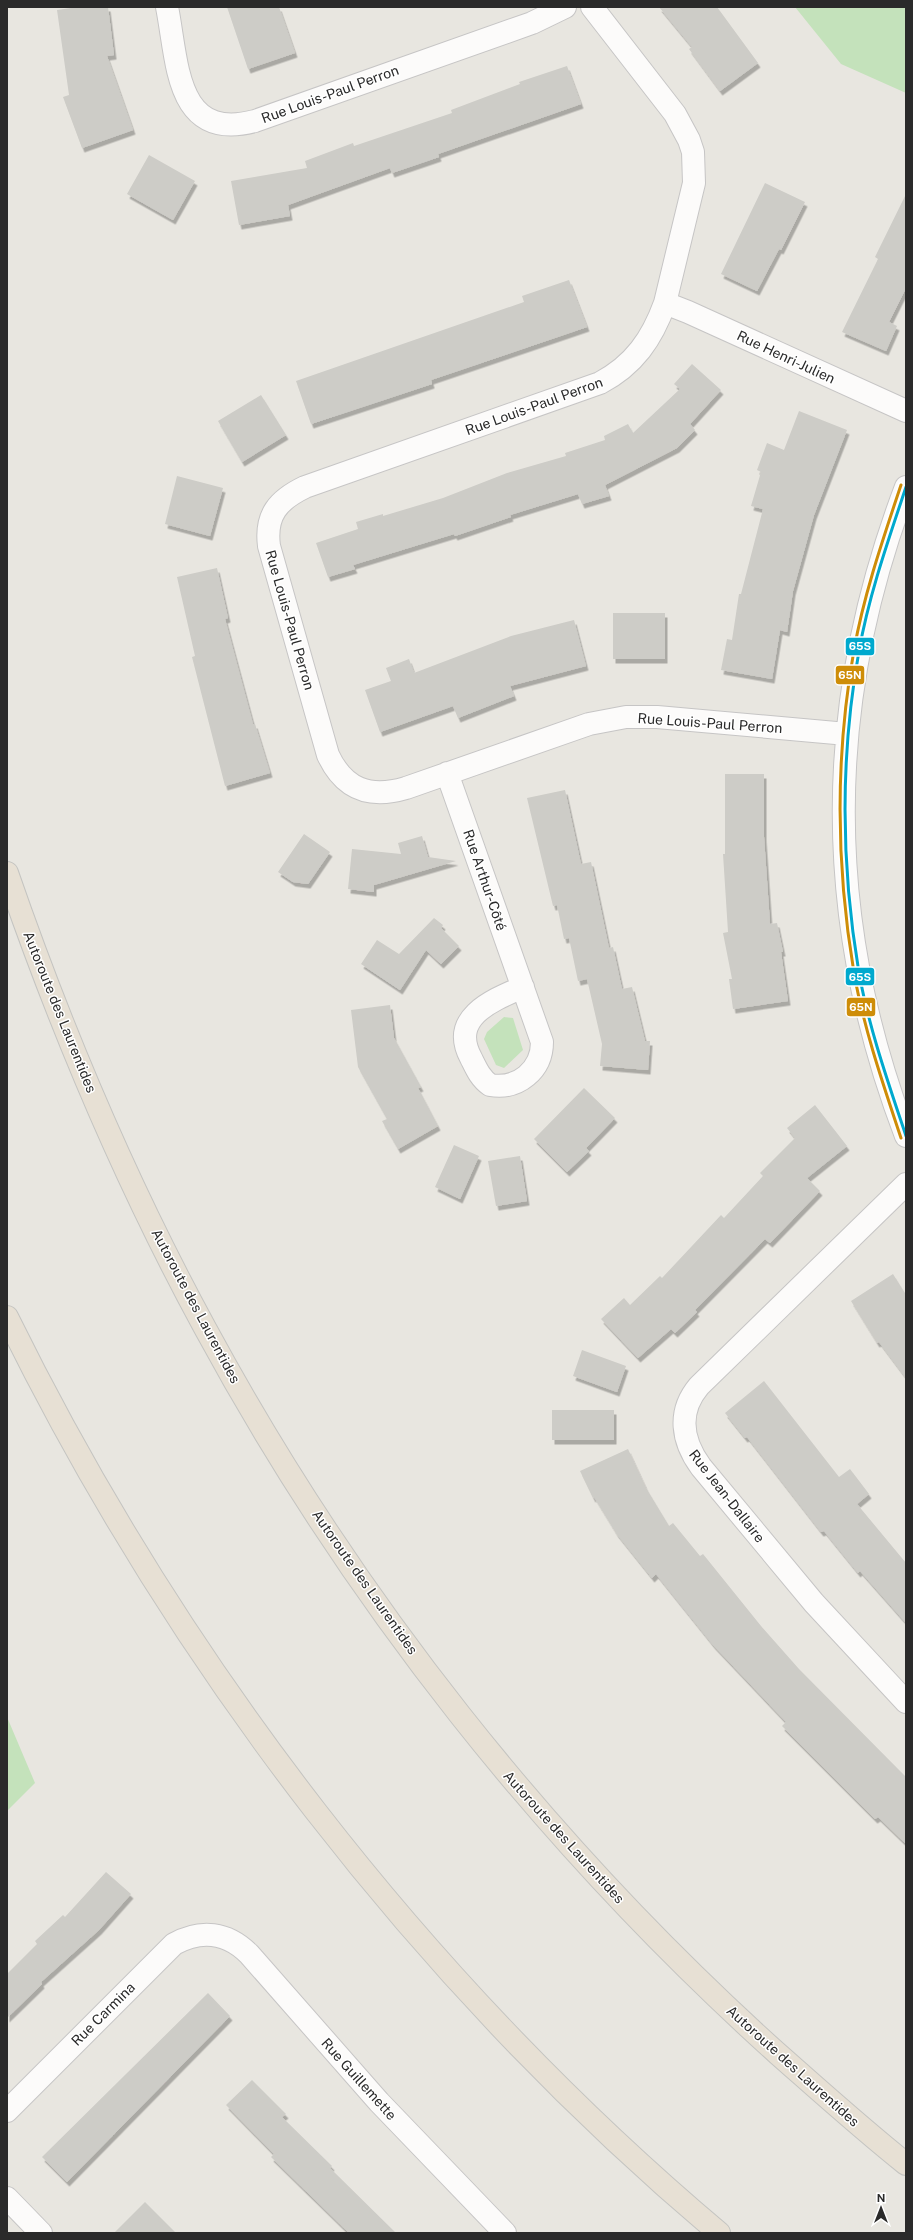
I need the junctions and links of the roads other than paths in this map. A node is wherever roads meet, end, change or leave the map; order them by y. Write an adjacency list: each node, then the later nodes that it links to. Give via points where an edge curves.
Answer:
1 (167, 7): 2 (street, Rue Louis-Paul Perron, via 182,87 191,105 197,112 213,121 234,124 255,121 532,23)
2 (566, 7)
3 (592, 7): 4 (street, Rue Louis-Paul Perron, via 675,114 693,152 694,183)
4 (665, 303): 5 (street, Rue Henri-Julien); 8 (street, Rue Louis-Paul Perron, via 654,331 644,347 635,358 600,383 305,487 286,497 275,510 268,536 271,556 328,755 336,770 356,787 384,793)
5 (906, 411)
6 (906, 486): 7 (street, via 871,596 855,672)
7 (847, 734): 8 (street, Rue Louis-Paul Perron, via 657,717 626,717 589,724); 11 (street, via 843,813 851,924 861,987 878,1056)
8 (447, 773): 10 (street, Rue Arthur-Côté)
9 (7, 873): 17 (highway, Autoroute des Laurentides, via 47,984 87,1083 166,1252 246,1401 343,1554 410,1648 490,1752 560,1835 628,1909 739,2018 850,2118)
10 (523, 987)
11 (906, 1136)
12 (906, 1184): 14 (street, Rue Jean-Dallaire, via 699,1386 688,1401 684,1424 689,1448 701,1467 818,1608)
13 (7, 1317): 21 (highway, via 60,1420 153,1580 229,1694 290,1778 424,1942 486,2009 623,2147)
14 (906, 1702)
15 (209, 1934): 16 (street, Rue Carmina, via 191,1936 174,1944); 20 (street, Rue Guillemette, via 231,1940 249,1954 379,2102)
16 (7, 2111)
17 (906, 2164)
18 (7, 2198): 19 (street)
19 (41, 2233)
20 (505, 2233)
21 (719, 2233)

